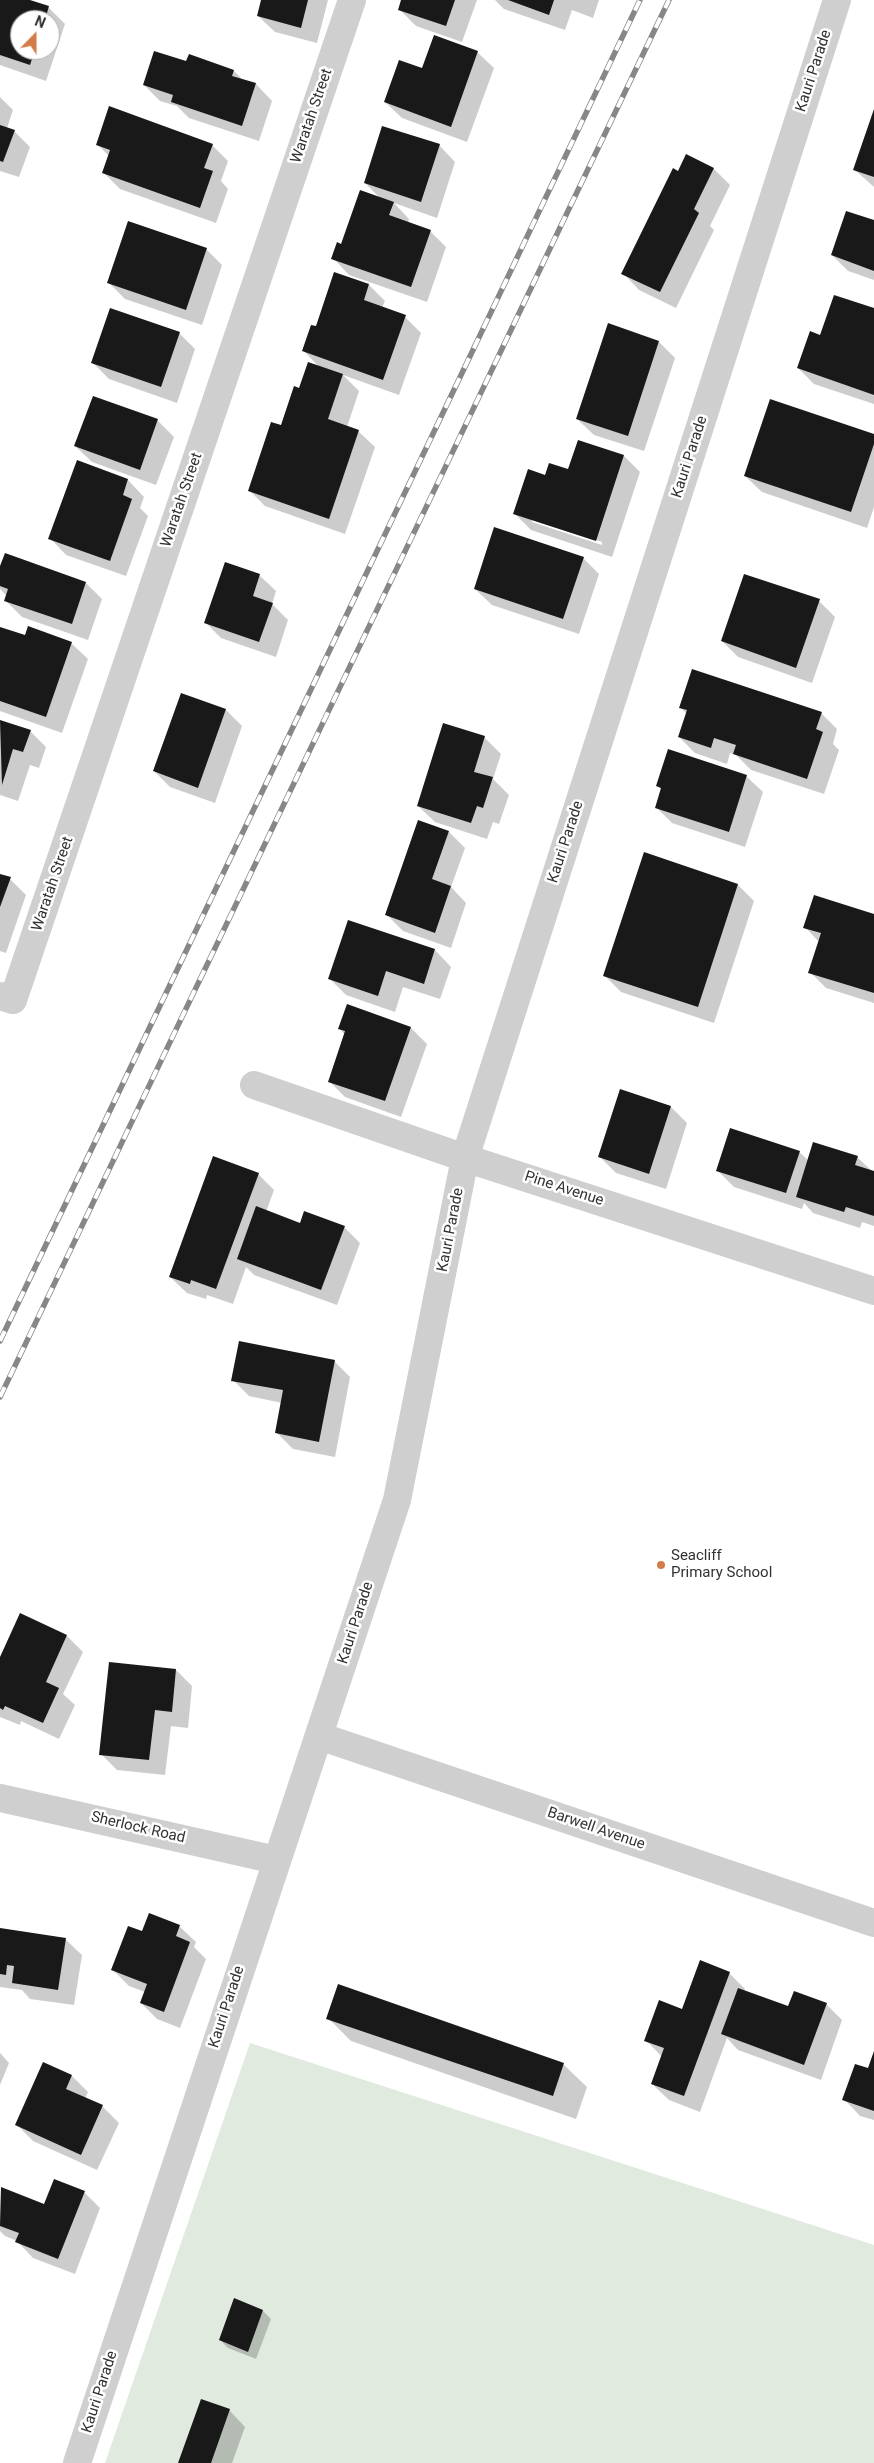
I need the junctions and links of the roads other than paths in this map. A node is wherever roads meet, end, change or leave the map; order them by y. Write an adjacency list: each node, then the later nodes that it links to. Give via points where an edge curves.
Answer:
1 (352, 0): 3 (street, Waratah Street)
2 (837, 0): 5 (street, Kauri Parade)
3 (7, 998)
4 (254, 1085): 5 (street, Pine Avenue)
5 (465, 1158): 6 (street, Pine Avenue); 7 (street, Kauri Parade, via 396,1500)
6 (874, 1291)
7 (319, 1736): 9 (street, Kauri Parade); 10 (street, Barwell Avenue)
8 (0, 1798): 9 (street, Sherlock Road)
9 (276, 1860): 11 (street, Kauri Parade)
10 (874, 1923)
11 (77, 2463)

